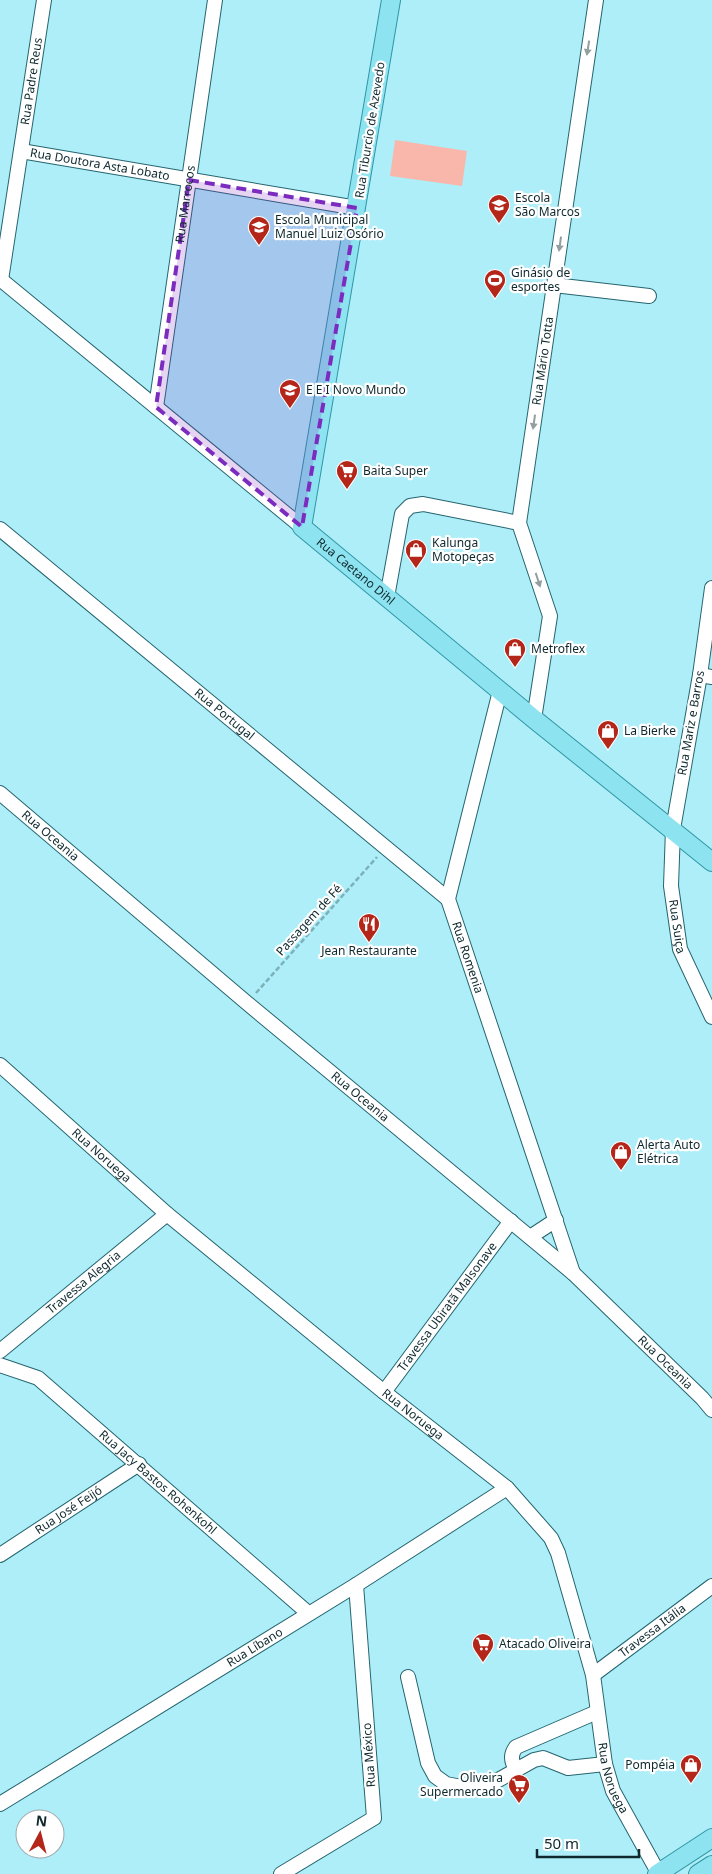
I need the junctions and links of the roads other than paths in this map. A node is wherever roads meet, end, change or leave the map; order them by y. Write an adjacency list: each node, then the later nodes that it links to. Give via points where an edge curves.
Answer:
1 (44, 0): 5 (street, Rua Padre Reus)
2 (215, 0): 6 (street, Rua Marrocos)
3 (391, 0): 7 (main road, Rua Tiburcio de Azevedo)
4 (596, 0): 9 (street, Rua Mário Totta, one-way to 9)
5 (21, 151): 6 (street, Rua Doutora Asta Lobato); 8 (street, Rua Padre Reus)
6 (189, 180): 7 (street, Rua Doutora Asta Lobato); 11 (street, Rua Marrocos)
7 (357, 208): 13 (main road, Rua Tiburcio de Azevedo)
8 (0, 280): 11 (street, Rua Caetano Dihl)
9 (554, 284): 10 (street); 12 (street, Rua Mário Totta, one-way to 12)
10 (649, 296)
11 (156, 408): 13 (street, Rua Caetano Dihl)
12 (519, 523): 16 (street, via 423,504 410,506 402,514); 19 (street, Rua Mário Totta, one-way to 19, via 550,616)
13 (302, 527): 16 (main road, Rua Caetano Dihl)
14 (0, 529): 23 (street, Rua Portugal)
15 (712, 588): 17 (street, Rua Mariz e Barros)
16 (386, 597): 18 (main road, Rua Caetano Dihl)
17 (706, 676): 21 (street, Rua Mariz e Barros)
18 (500, 691): 19 (main road, Rua Caetano Dihl); 23 (street)
19 (534, 719): 21 (main road, Rua Caetano Dihl)
20 (0, 793): 28 (street, Rua Oceania)
21 (673, 829): 22 (main road, Rua Caetano Dihl); 24 (street, Rua Suiça, via 671,886 680,950)
22 (712, 862)
23 (448, 900): 27 (street, Rua Romenia)
24 (712, 1017)
25 (0, 1065): 26 (street, Rua Noruega)
26 (167, 1214): 31 (street, Travessa Alegria); 33 (street, Rua Noruega)
27 (556, 1220): 29 (street); 30 (street, Rua Romenia)
28 (511, 1221): 29 (street, Rua Oceania); 33 (street, Travessa Ubiratã Malsonave)
29 (530, 1237): 30 (street, Rua Oceania)
30 (573, 1273): 34 (street, Rua Oceania)
31 (0, 1351)
32 (0, 1365): 35 (street, Rua Jacy Bastos Rohenkohl, via 38,1378)
33 (384, 1392): 36 (street, Rua Noruega)
34 (712, 1410)
35 (139, 1464): 37 (street, Rua José Feijó); 40 (street, Rua Jacy Bastos Rohenkohl)
36 (507, 1488): 38 (street, Rua Líbano); 41 (street, Rua Noruega, via 551,1538 558,1553)
37 (0, 1555)
38 (356, 1584): 40 (street, Rua Líbano); 49 (street, Rua México, via 374,1818)
39 (712, 1586): 41 (street, Travessa Itália)
40 (308, 1613): 46 (street, Rua Líbano)
41 (593, 1675): 43 (street, Rua Noruega)
42 (408, 1677): 45 (street, via 428,1763 435,1776 446,1784 476,1788)
43 (597, 1712): 44 (street, Rua Noruega); 45 (street, via 516,1747 511,1758)
44 (605, 1764): 45 (street, via 568,1768 543,1758); 50 (street, Rua Noruega, via 613,1791)
45 (517, 1770)
46 (0, 1804)
47 (712, 1838): 50 (main road)
48 (712, 1865): 51 (main road)
49 (281, 1874)
50 (658, 1874)
51 (698, 1874)

